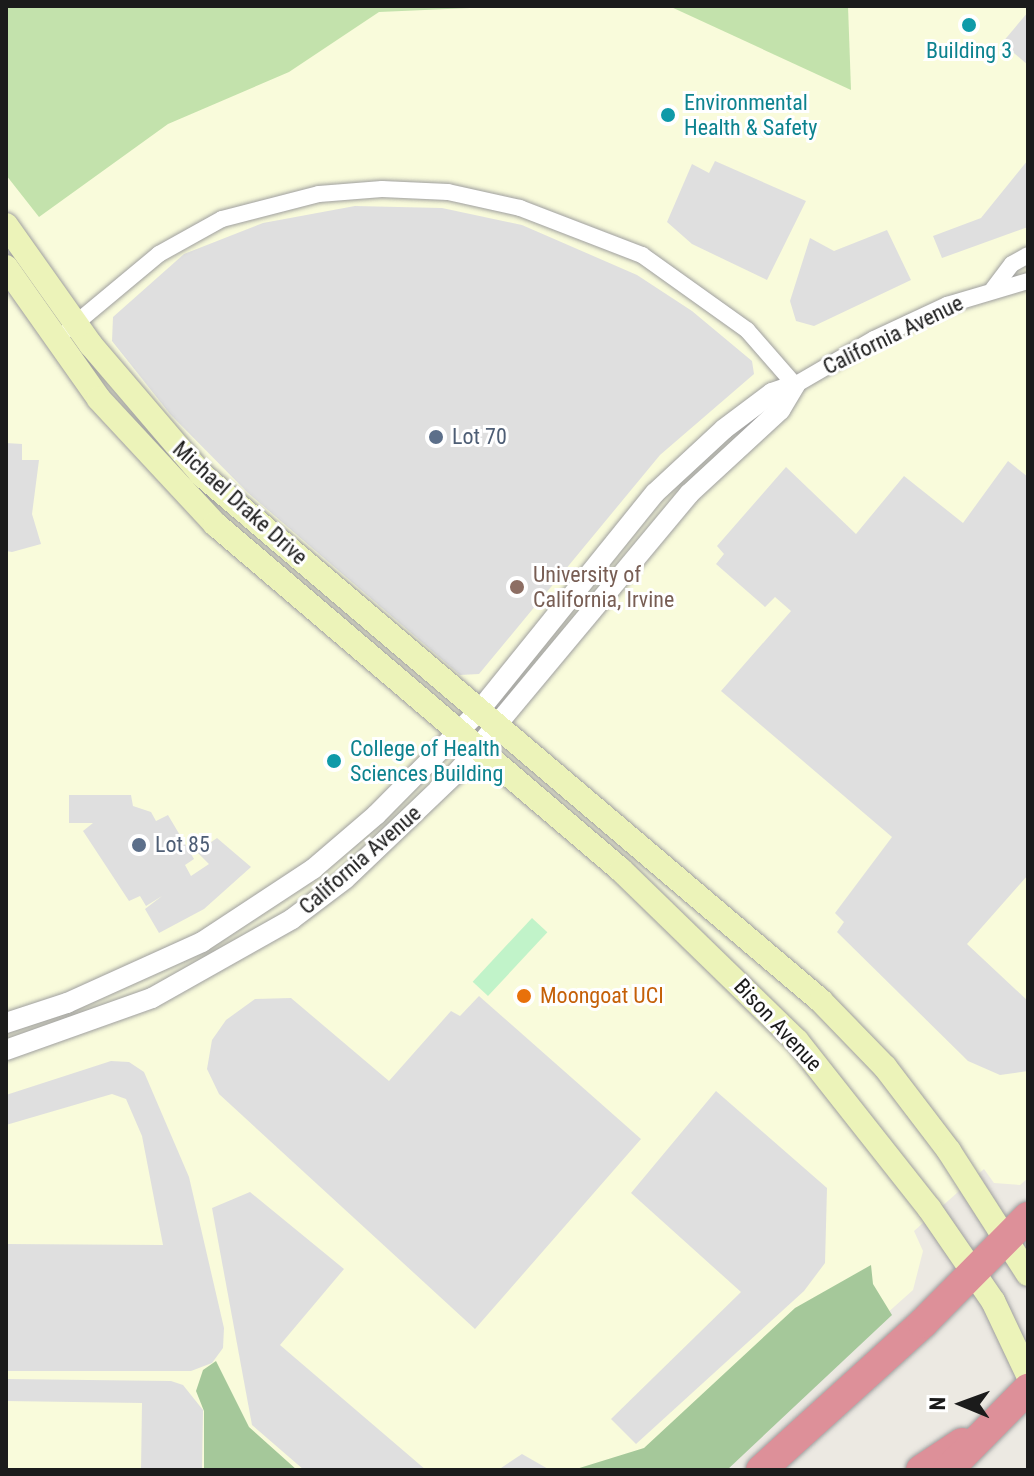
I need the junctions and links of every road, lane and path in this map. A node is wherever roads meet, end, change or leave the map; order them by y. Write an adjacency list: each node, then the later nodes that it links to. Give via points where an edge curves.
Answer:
1 (6, 225): 6 (main road, Michael Drake Drive)
2 (1028, 255): 5 (street, California Avenue, via 1012,264)
3 (6, 267): 6 (main road, Michael Drake Drive)
4 (1028, 281): 5 (street, California Avenue)
5 (993, 289): 7 (street, California Avenue, via 874,339)
6 (67, 330): 7 (street, via 159,254 222,219 350,191 448,192 520,208 642,255 747,330); 8 (main road, Michael Drake Drive, via 201,474); 9 (main road, Michael Drake Drive, via 119,423 215,524)
7 (795, 385): 8 (street, California Avenue, via 780,410 689,494); 8 (street, California Avenue, via 772,393 724,429 655,493)
8 (488, 719): 9 (street, California Avenue); 10 (street, California Avenue); 13 (main road, Bison Avenue, via 821,1001 885,1067)
9 (461, 730): 10 (main road, Bison Avenue); 11 (street, California Avenue, via 376,815 252,912 140,972)
10 (479, 747): 12 (street, California Avenue, via 345,879 292,919 152,998); 14 (main road, Bison Avenue, via 685,929 797,1041 853,1107)
11 (6, 1023)
12 (6, 1050)
13 (1018, 1226): 14 (highway); 15 (main road, Bison Avenue)
14 (972, 1271): 16 (main road, Bison Avenue, via 993,1301); 19 (highway, via 923,1323)
15 (1028, 1274)
16 (1028, 1375)
17 (1028, 1389): 18 (highway)
18 (1004, 1415): 20 (highway); 21 (highway)
19 (761, 1470)
20 (921, 1470)
21 (948, 1470)

